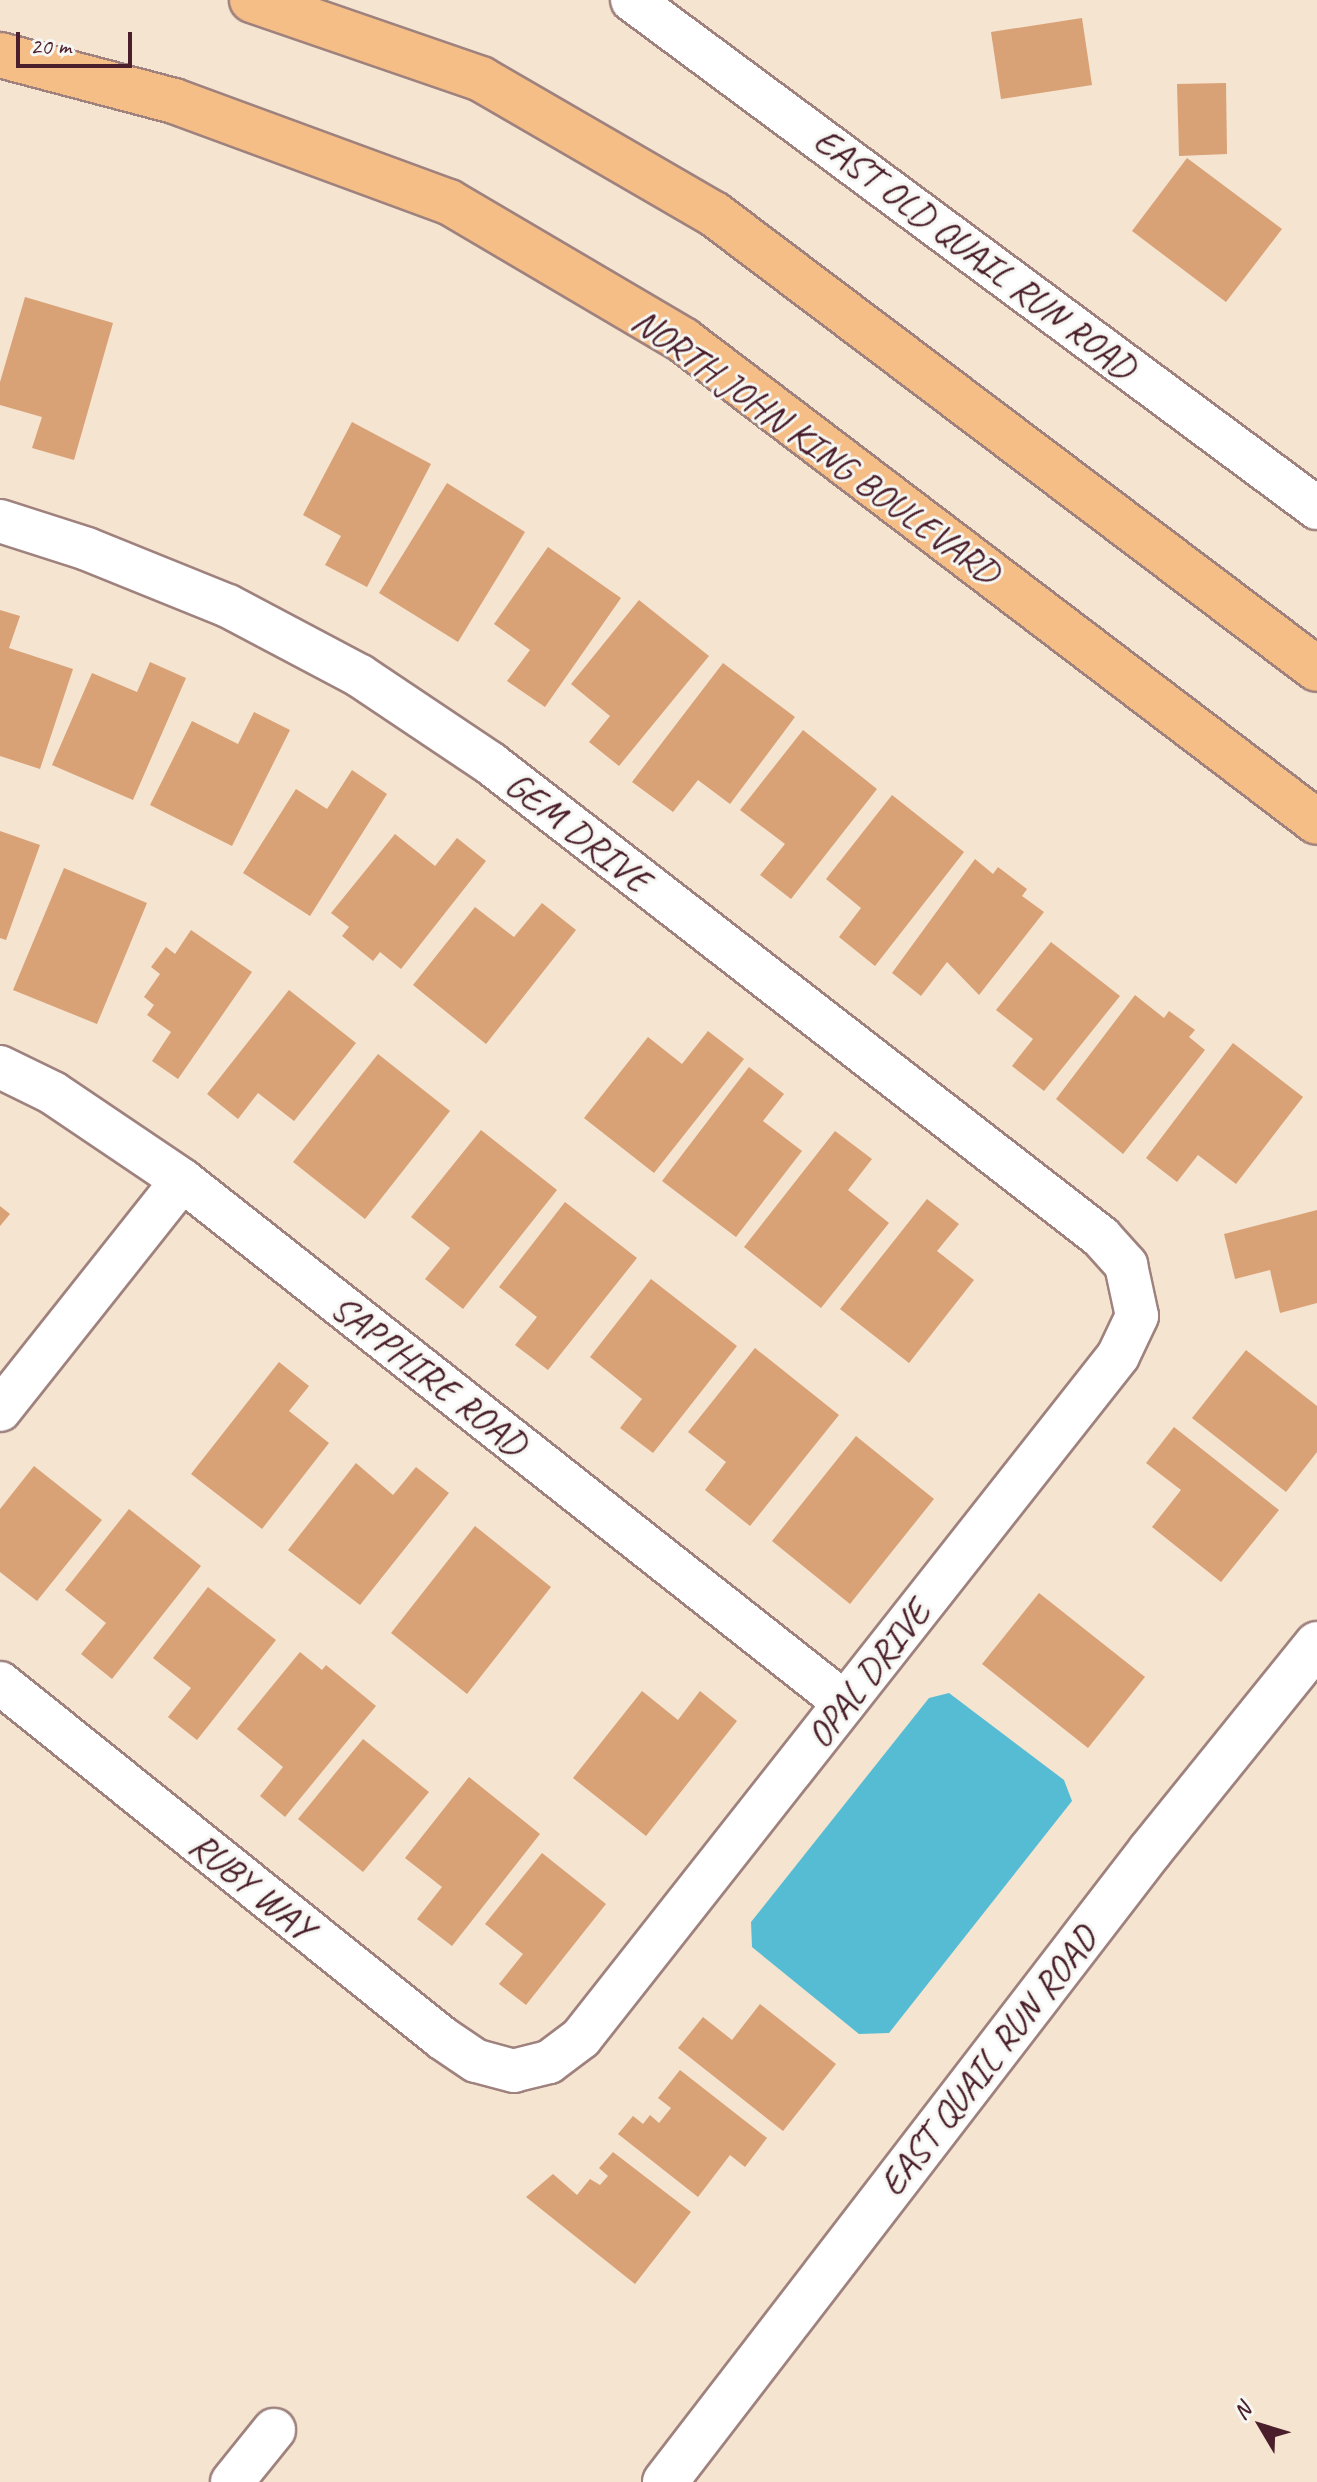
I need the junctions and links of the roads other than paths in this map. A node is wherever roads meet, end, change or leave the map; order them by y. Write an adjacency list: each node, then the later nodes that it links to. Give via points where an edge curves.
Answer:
1 (252, 0): 6 (main road, via 481,79 714,214)
2 (632, 0): 4 (street, EAST OLD QUAIL RUN ROAD)
3 (0, 55): 7 (main road, NORTH JOHN KING BOULEVARD, via 174,101 449,202 683,340)
4 (1317, 508)
5 (0, 521): 10 (street, GEM DRIVE, via 87,549 228,606 360,676 490,763)
6 (1317, 669)
7 (1317, 822)
8 (0, 1067): 9 (street, SAPPHIRE ROAD, via 53,1093)
9 (182, 1180): 11 (street); 14 (street, SAPPHIRE ROAD)
10 (1101, 1237): 14 (street, OPAL DRIVE, via 1126,1265 1136,1290 1137,1316 1118,1356)
11 (0, 1410)
12 (1317, 1644): 18 (street, EAST QUAIL RUN ROAD, via 1150,1851)
13 (0, 1683): 15 (street, RUBY WAY, via 442,2038 476,2061)
14 (845, 1703): 15 (street, OPAL DRIVE, via 581,2038 549,2062)
15 (514, 2071)
16 (274, 2430): 17 (street)
17 (232, 2482)
18 (665, 2482)

